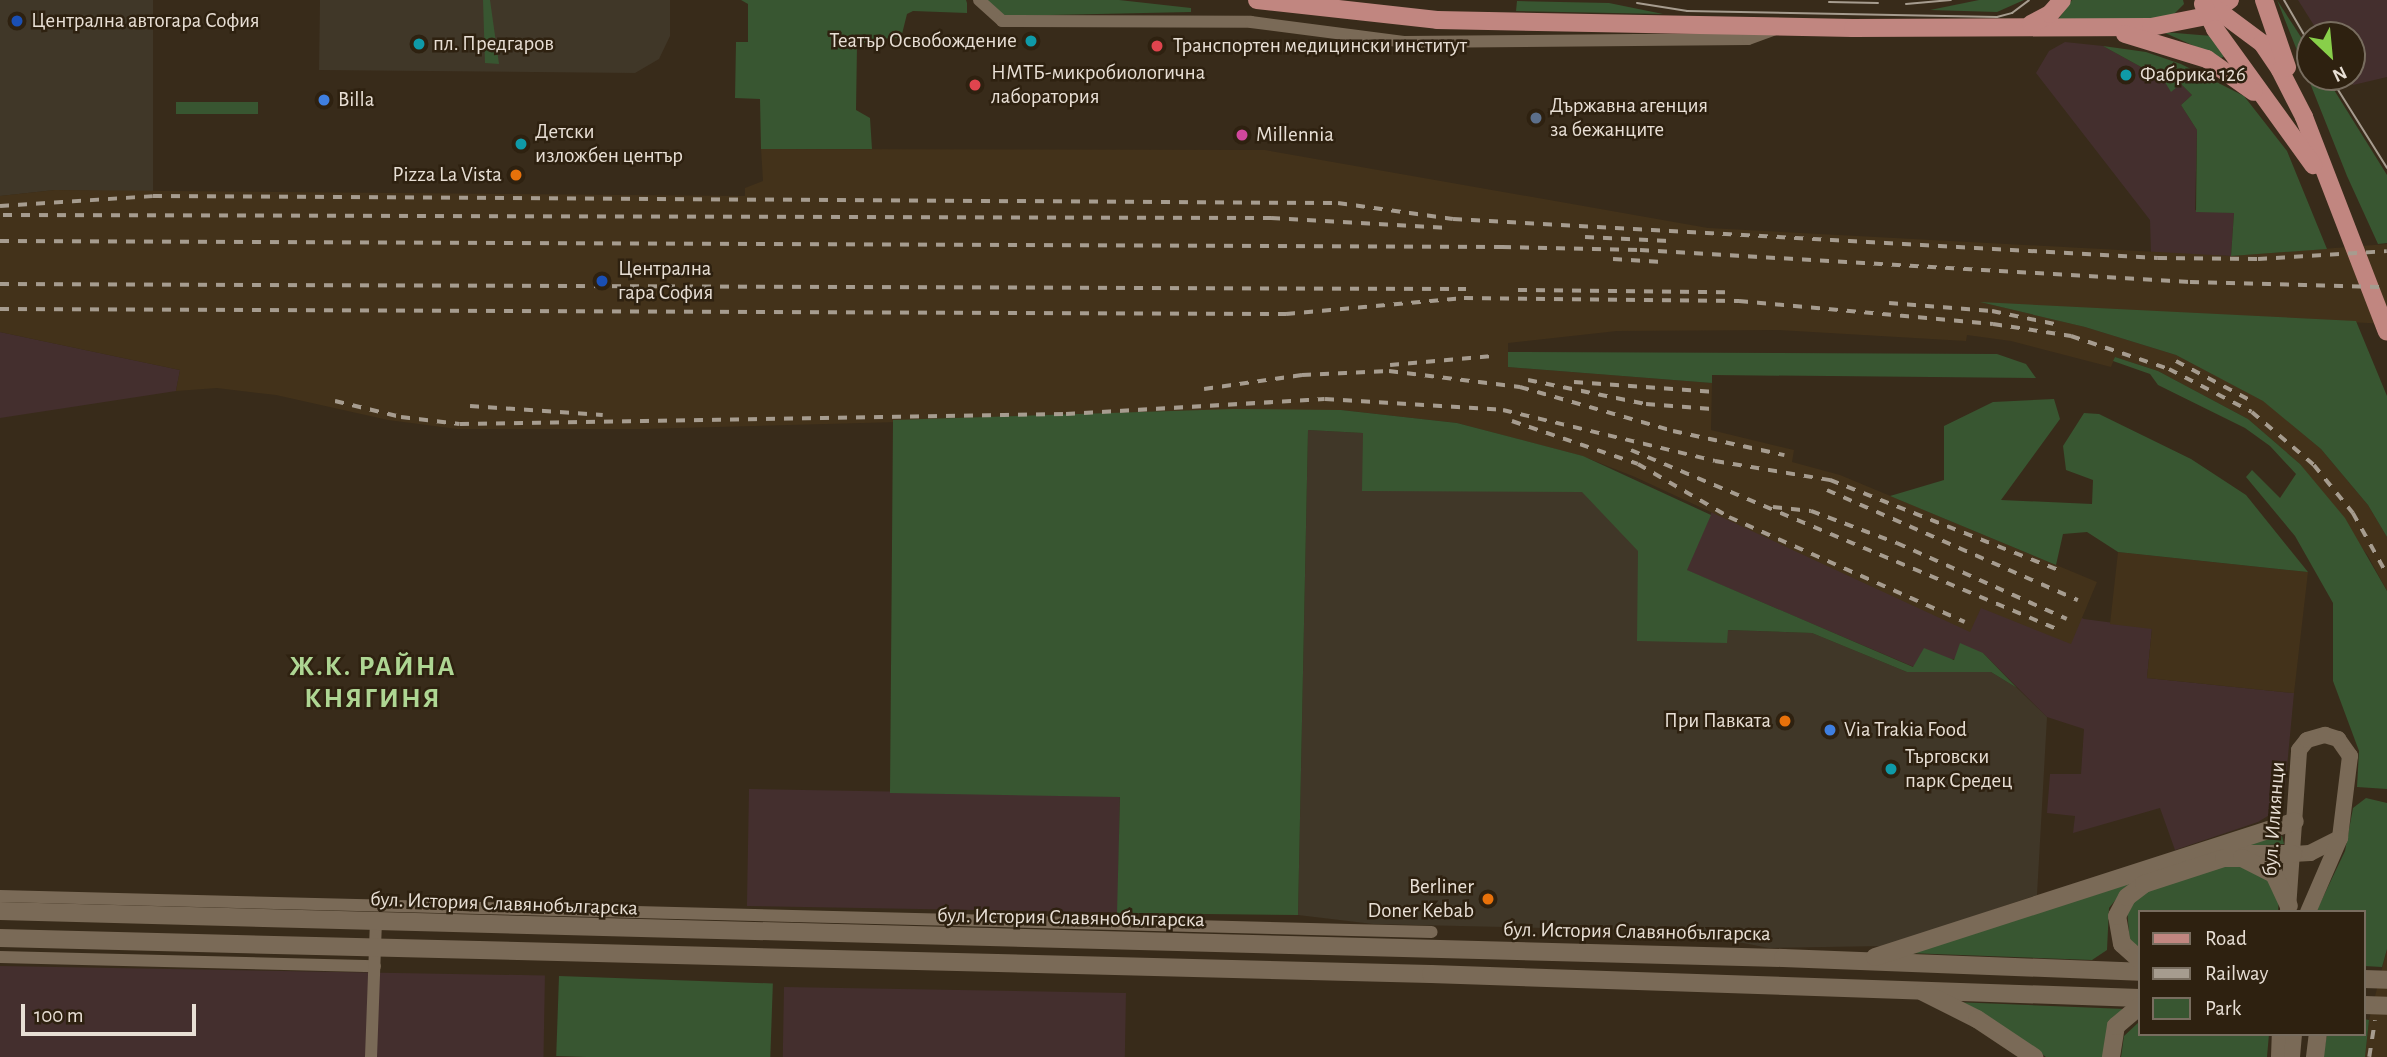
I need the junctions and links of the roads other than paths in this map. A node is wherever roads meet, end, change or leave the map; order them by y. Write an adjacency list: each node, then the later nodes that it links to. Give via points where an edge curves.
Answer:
1 (979, 0): 7 (street, via 1002,20 1251,22 1404,42 1748,39)
2 (1257, 0): 5 (main road)
3 (2062, 0): 8 (main road, via 2050,14)
4 (2264, 0): 10 (main road)
5 (1328, 5): 7 (main road, via 1437,20)
6 (2212, 5): 9 (main road, via 2175,25); 10 (main road); 10 (main road, via 2265,46)
7 (1783, 26): 8 (main road)
8 (2028, 26): 9 (main road)
9 (2087, 27): 10 (main road, via 2158,42 2214,62)
10 (2296, 122): 11 (main road)
11 (2387, 332)
12 (2295, 821): 13 (street, бул. Илиянци, via 2300,750 2312,737 2332,736 2350,756); 14 (street, бул. Илиянци); 26 (main road)
13 (2340, 838): 14 (street, via 2310,853); 18 (street, бул. Илиянци)
14 (2293, 854): 15 (main road, via 2253,852); 17 (street, бул. Илиянци)
15 (2215, 860): 17 (main road, via 2233,857 2259,864 2279,881); 25 (main road, via 2144,884 2127,897 2117,916 2117,930 2127,950)
16 (0, 896): 21 (street, бул. История Славянобългарска)
17 (2288, 909)
18 (2309, 910)
19 (0, 911): 20 (main road, бул. История Славянобългарска)
20 (376, 923): 24 (street); 26 (main road, бул. История Славянобългарска)
21 (1432, 932)
22 (0, 938): 24 (main road)
23 (0, 957): 24 (street)
24 (375, 958): 28 (main road, via 994,962); 34 (street)
25 (2138, 958)
26 (1863, 962): 27 (main road, бул. История Славянобългарска)
27 (2138, 972)
28 (1916, 989): 29 (main road); 35 (main road, via 1977,1019)
29 (2138, 998)
30 (2138, 1008): 36 (main road, via 2116,1026)
31 (2280, 1036): 37 (street)
32 (2294, 1036): 38 (street)
33 (2318, 1036): 39 (main road)
34 (371, 1057)
35 (2034, 1057)
36 (2112, 1057)
37 (2278, 1057)
38 (2292, 1057)
39 (2315, 1057)

